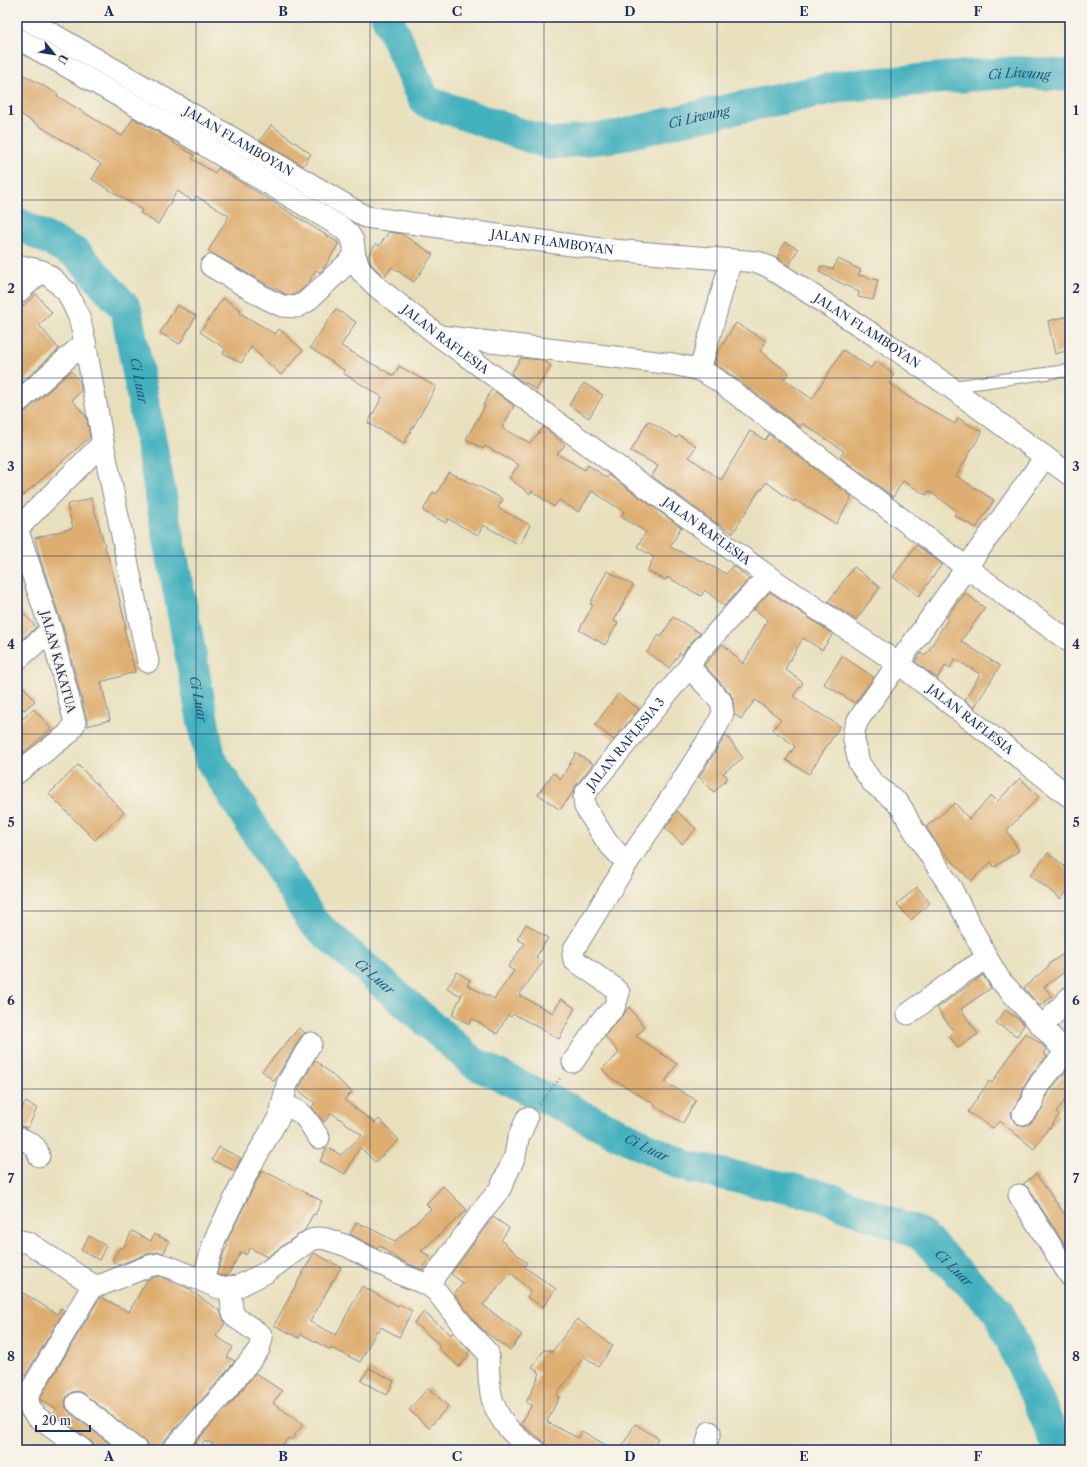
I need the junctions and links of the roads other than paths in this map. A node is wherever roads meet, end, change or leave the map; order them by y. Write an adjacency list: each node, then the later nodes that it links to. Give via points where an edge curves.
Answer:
1 (23, 17): 3 (street, JALAN FLAMBOYAN)
2 (17, 38): 4 (street, JALAN RAFLESIA)
3 (197, 117): 4 (street); 5 (street, JALAN FLAMBOYAN)
4 (187, 135): 6 (street, JALAN RAFLESIA, via 342,227 349,234)
5 (366, 217): 6 (street); 7 (street, JALAN FLAMBOYAN, via 601,249)
6 (354, 248): 9 (street, via 306,302 297,307 277,304); 12 (street, JALAN RAFLESIA, via 361,271 377,287)
7 (730, 260): 14 (street); 16 (street, JALAN FLAMBOYAN, via 758,262 769,267)
8 (17, 265): 10 (street)
9 (211, 266)
10 (42, 271): 11 (street); 13 (street, via 66,292 79,317)
11 (17, 293)
12 (439, 336): 14 (street, via 673,364); 23 (street, JALAN RAFLESIA)
13 (85, 342): 17 (street); 18 (street)
14 (700, 370): 22 (street, via 716,379)
15 (1070, 370): 16 (lane)
16 (950, 387): 19 (street, JALAN FLAMBOYAN)
17 (17, 403)
18 (103, 443): 21 (street); 27 (street)
19 (1045, 457): 20 (street, JALAN FLAMBOYAN); 22 (street)
20 (1070, 475)
21 (17, 528): 24 (street, JALAN KAKATUA)
22 (967, 568): 25 (street); 28 (street)
23 (768, 576): 28 (street, JALAN RAFLESIA); 29 (street, JALAN RAFLESIA 3, via 696,655)
24 (50, 630): 26 (street); 30 (street, JALAN KAKATUA, via 75,723 68,734)
25 (1070, 642)
26 (17, 660)
27 (148, 662)
28 (899, 664): 31 (street, JALAN RAFLESIA); 33 (street, via 858,720 854,740 859,763 872,782 903,810 951,888)
29 (689, 667): 32 (street, via 721,702 723,713 671,798); 32 (street, JALAN RAFLESIA 3, via 586,792 584,798 585,807 604,836)
30 (17, 773)
31 (1068, 792)
32 (627, 863): 39 (street, via 574,949 574,960 619,993 614,1008 601,1021)
33 (987, 958): 35 (street); 36 (street, via 1000,980)
34 (1070, 997): 36 (street)
35 (908, 1014)
36 (1042, 1026): 38 (street)
37 (310, 1043): 40 (street, via 287,1084)
38 (1068, 1054): 41 (street, via 1041,1082 1034,1093 1033,1102)
39 (572, 1062)
40 (283, 1105): 44 (street, via 302,1113); 49 (street, via 215,1239)
41 (1023, 1114)
42 (527, 1118): 51 (street, via 518,1139 515,1156 500,1189)
43 (17, 1137): 45 (street, via 36,1147)
44 (318, 1138)
45 (39, 1156)
46 (1019, 1195): 48 (street)
47 (17, 1243): 50 (street, via 29,1243)
48 (1070, 1276)
49 (203, 1280): 50 (street, via 159,1264 101,1285); 52 (street, via 220,1288)
50 (93, 1285): 54 (street, via 28,1395 28,1405 34,1414)
51 (428, 1285): 52 (street, via 400,1274 347,1246 318,1238 309,1241 265,1273 238,1286); 57 (street, via 437,1292 488,1353 492,1401 506,1426)
52 (230, 1287): 56 (street, via 232,1310 235,1316 261,1335 259,1349 225,1392)
53 (77, 1403): 55 (street)
54 (83, 1450)
55 (137, 1450)
56 (172, 1450)
57 (534, 1450)

